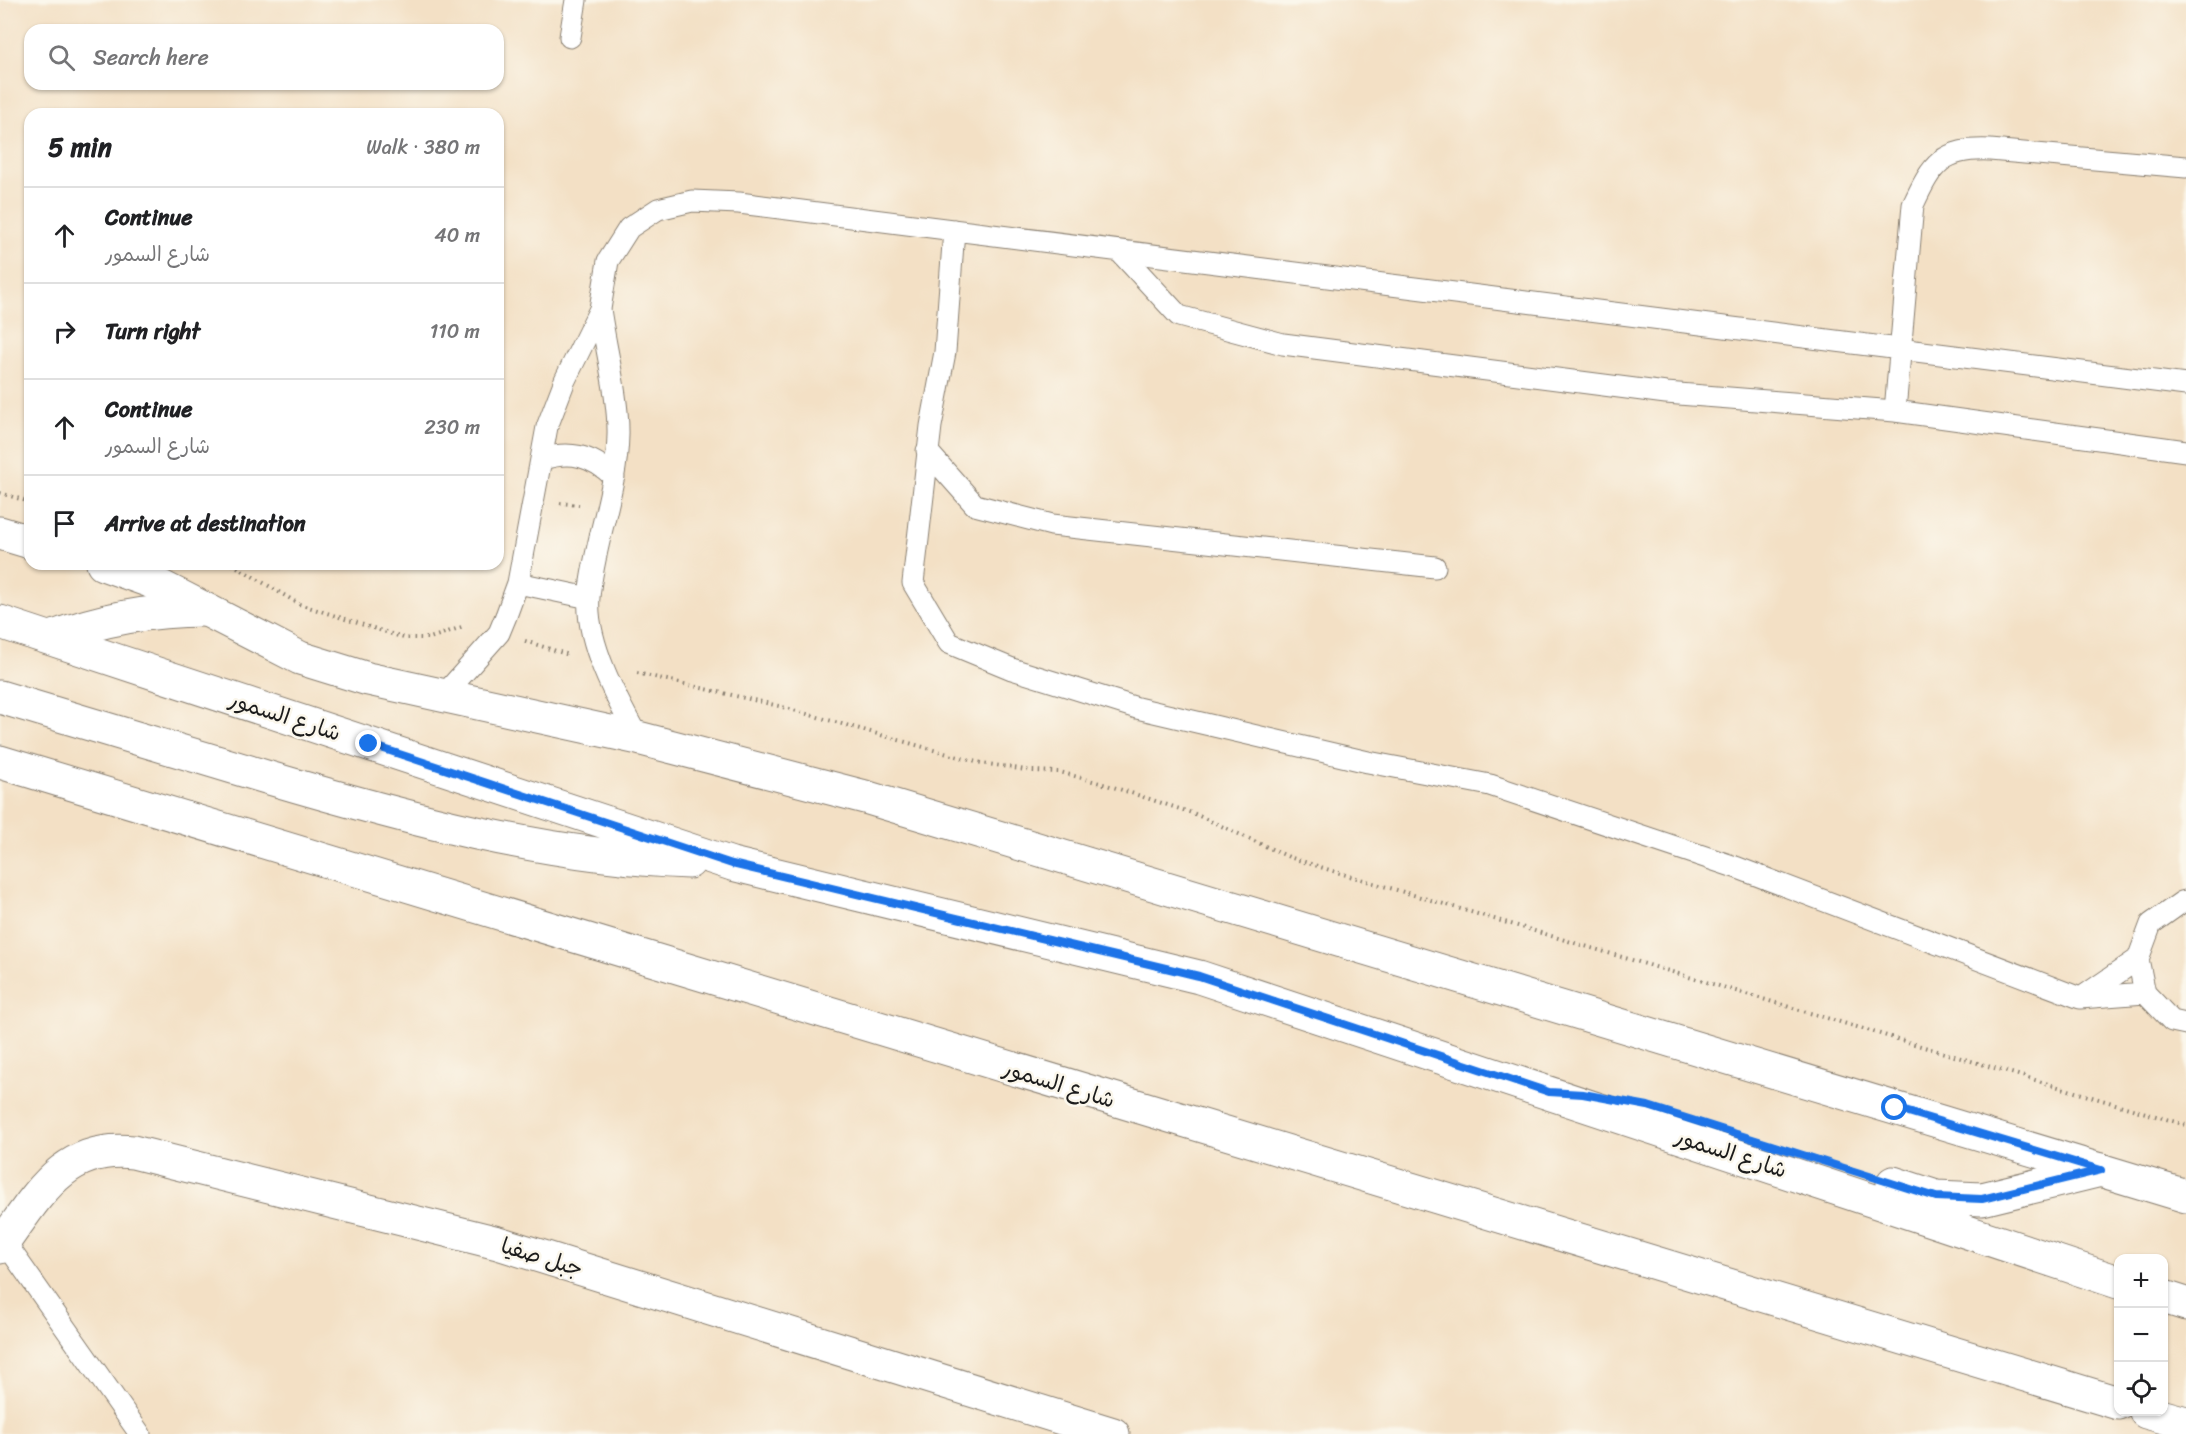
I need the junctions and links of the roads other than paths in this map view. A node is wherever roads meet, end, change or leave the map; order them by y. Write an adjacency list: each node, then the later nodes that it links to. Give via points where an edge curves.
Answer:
1 (576, 0): 2 (lane)
2 (570, 37)
3 (2183, 168): 7 (lane, via 1982,149 1964,149 1942,159 1926,178 1913,205)
4 (954, 230): 5 (lane); 6 (lane, via 739,202 692,201 658,209 628,228 608,261); 10 (lane, via 945,352)
5 (1119, 251): 7 (lane); 9 (lane, via 1179,316 1283,344 1666,393)
6 (600, 309): 12 (lane, via 558,398 547,427); 13 (lane, via 618,434)
7 (1900, 349): 8 (lane); 9 (lane)
8 (2186, 385)
9 (1895, 411): 11 (lane)
10 (927, 451): 16 (lane, via 975,505 1052,525); 31 (lane, via 913,582 949,643 1012,669 1137,708 1368,762 1490,785 1738,868)
11 (2186, 451)
12 (543, 459): 13 (lane, via 566,454 589,458); 18 (lane)
13 (614, 477): 19 (lane)
14 (0, 533): 15 (main road)
15 (24, 540)
16 (1436, 567)
17 (120, 570): 20 (main road, via 150,581)
18 (518, 583): 19 (lane); 23 (lane, via 499,633)
19 (589, 598): 25 (lane, via 593,637)
20 (204, 610): 22 (main road, via 140,613); 23 (main road, via 300,658 368,680)
21 (0, 622): 22 (main road, شارع السمور)
22 (51, 638): 27 (main road, شارع السمور)
23 (443, 696): 25 (main road)
24 (0, 697): 27 (main road, via 454,830 593,854)
25 (638, 738): 34 (main road, via 865,797)
26 (0, 762): 40 (main road, شارع السمور)
27 (732, 864): 33 (main road, شارع السمور, via 1199,976)
28 (2186, 901): 29 (lane, via 2151,924)
29 (2138, 959): 30 (lane); 31 (lane)
30 (2145, 993): 31 (lane); 32 (lane, via 2172,1021)
31 (2080, 998)
32 (2186, 1024)
33 (1549, 1092): 34 (main road, via 1648,1106 1936,1197 1982,1199); 37 (main road, شارع السمور)
34 (2101, 1170): 35 (main road)
35 (2186, 1196)
36 (2, 1244): 43 (lane); 44 (main road, جبل صفيا, via 69,1164 100,1151 133,1152 498,1243)
37 (2114, 1281)
38 (2168, 1299): 39 (main road)
39 (2186, 1304)
40 (2114, 1402)
41 (2159, 1416): 42 (main road)
42 (2186, 1424)
43 (140, 1434)
44 (1113, 1434)

